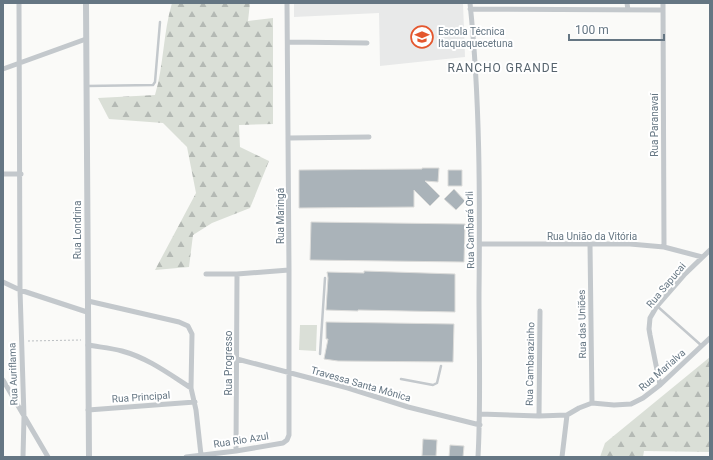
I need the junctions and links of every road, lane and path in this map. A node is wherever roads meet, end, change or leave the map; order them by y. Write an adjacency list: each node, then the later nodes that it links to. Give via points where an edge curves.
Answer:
1 (19, 3): 14 (street, Rua Auriflama)
2 (86, 3): 11 (street, Rua Londrina)
3 (287, 3): 12 (street, Rua Maringá)
4 (470, 3): 7 (street, Rua Cambará Orli)
5 (627, 3): 8 (street)
6 (663, 3): 9 (street, Rua Paranavaí)
7 (470, 9): 8 (street); 21 (street, Rua Cambará Orli, via 477,108)
8 (628, 10): 9 (street)
9 (664, 10): 23 (street, Rua Paranavaí)
10 (160, 22): 16 (lane, via 155,82 152,86)
11 (86, 39): 14 (street); 16 (street, Rua Londrina)
12 (288, 42): 13 (street); 18 (street, Rua Maringá)
13 (367, 43)
14 (20, 64): 15 (street); 20 (street, Rua Auriflama)
15 (3, 69)
16 (87, 86): 32 (street, Rua Londrina)
17 (369, 137): 18 (street)
18 (289, 138): 26 (street, Rua Maringá)
19 (3, 174): 20 (street)
20 (21, 174): 31 (street, Rua Auriflama)
21 (480, 244): 22 (street, Rua União da Vitória); 51 (street, Rua Cambará Orli)
22 (590, 244): 23 (street, Rua União da Vitória); 49 (street, Rua das Uniões)
23 (664, 247): 25 (street, Rua União da Vitória)
24 (710, 250): 25 (street, Rua Sapucai)
25 (702, 257): 33 (street, Rua Sapucai)
26 (289, 270): 28 (street); 43 (street, Rua Maringá)
27 (206, 274): 28 (street)
28 (237, 274): 41 (street, Rua Progresso)
29 (325, 278): 40 (lane)
30 (3, 282): 31 (street)
31 (20, 290): 35 (street); 37 (street, Rua Auriflama)
32 (88, 301): 35 (street, Rua Londrina); 47 (street, via 188,326 192,334)
33 (657, 306): 39 (lane); 46 (street, Rua Sapucai, via 650,318 649,329)
34 (540, 311): 53 (street, Rua Cambarazinho)
35 (87, 312): 38 (street, Rua Londrina)
36 (710, 338): 39 (street, Rua Marialva)
37 (21, 340): 38 (path); 54 (street, Rua Auriflama)
38 (88, 343): 47 (street, via 143,359); 50 (street, Rua Londrina)
39 (702, 347): 46 (street, Rua Marialva)
40 (320, 354)
41 (237, 359): 43 (street, Travessa Santa Mônica); 57 (street, Rua Progresso)
42 (441, 366): 44 (lane, via 437,383 432,385)
43 (289, 373): 55 (street, Travessa Santa Mônica); 56 (street, Rua Maringá)
44 (401, 379)
45 (3, 380): 54 (street)
46 (660, 385): 49 (street, Rua Marialva, via 631,404)
47 (191, 388): 48 (street)
48 (195, 402): 50 (street, Rua Principal); 58 (street)
49 (592, 403): 52 (street, Rua Marialva)
50 (88, 410): 61 (street, Rua Londrina)
51 (480, 414): 53 (street, Rua Marialva); 55 (street, Rua Cambará Orli)
52 (567, 415): 53 (street, Rua Marialva); 64 (street)
53 (538, 416)
54 (24, 417): 59 (street, Rua Auriflama); 60 (street)
55 (480, 425): 63 (street, Rua Cambará Orli)
56 (289, 430): 57 (street, Rua Rio Azul, via 287,440 283,443)
57 (236, 451): 58 (street, Rua Rio Azul)
58 (201, 456): 62 (street, Rua Rio Azul)
59 (23, 457)
60 (48, 457)
61 (89, 457)
62 (186, 457)
63 (478, 457)
64 (562, 457)

